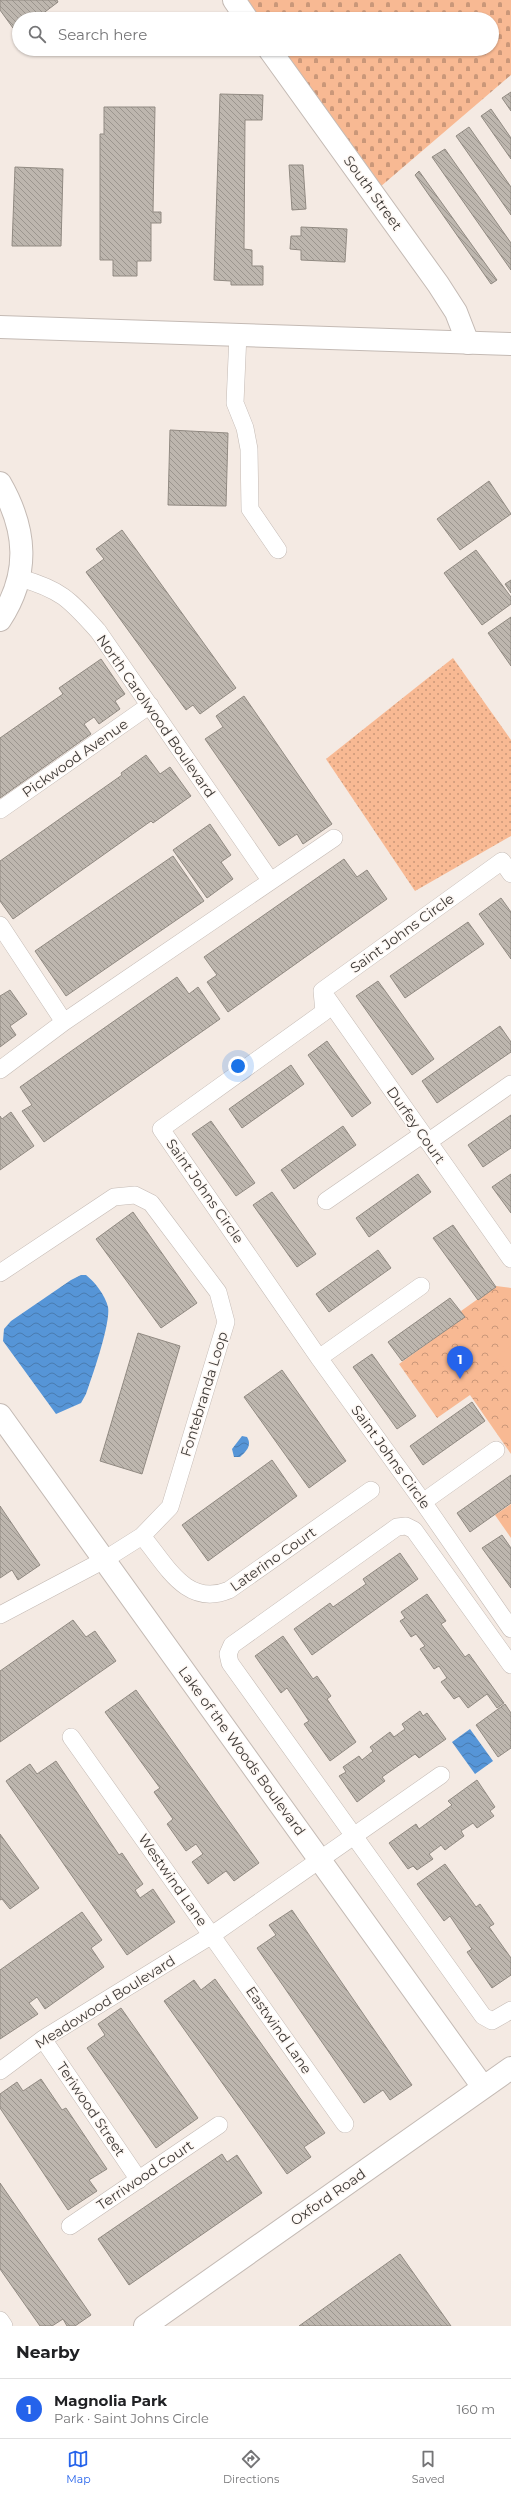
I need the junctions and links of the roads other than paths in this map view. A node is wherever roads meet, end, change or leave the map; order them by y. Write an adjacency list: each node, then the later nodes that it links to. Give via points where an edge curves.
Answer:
1 (234, 0): 2 (street)
2 (242, 12)
3 (274, 56): 6 (street, South Street, via 438,284 456,312)
4 (0, 327): 5 (street)
5 (238, 334): 6 (street); 9 (street, via 235,403 248,449 250,509)
6 (468, 343): 7 (street)
7 (511, 344)
8 (0, 483): 10 (street, via 10,501 22,541)
9 (278, 550)
10 (20, 578): 11 (street, via 9,606); 12 (street, North Carolwood Boulevard, via 47,585 70,600 98,631)
11 (0, 620)
12 (150, 706): 13 (street, Pickwood Avenue); 16 (street, North Carolwood Boulevard)
13 (0, 810)
14 (334, 838): 16 (street)
15 (511, 874): 18 (street, Saint Johns Circle, via 502,861)
16 (270, 880): 19 (street)
17 (0, 925): 19 (street)
18 (322, 991): 22 (street, Durfey Court); 27 (street, Saint Johns Circle, via 324,1012 162,1129)
19 (64, 1022): 20 (street)
20 (0, 1070)
21 (511, 1084): 22 (street)
22 (426, 1138): 23 (street); 24 (street, Durfey Court)
23 (326, 1201)
24 (511, 1259)
25 (0, 1273): 32 (street, Fontebranda Loop, via 114,1197 135,1195 151,1203 218,1292 226,1322 170,1507)
26 (421, 1286): 27 (street)
27 (319, 1358): 31 (street, Saint Johns Circle)
28 (0, 1415): 33 (street, Lake of the Woods Boulevard)
29 (496, 1450): 31 (street)
30 (371, 1490): 32 (street, Laterino Court, via 229,1590 216,1596 198,1594 184,1587)
31 (423, 1502): 35 (street, Saint Johns Circle)
32 (142, 1536): 33 (street, Fontebranda Loop)
33 (104, 1560): 34 (street, Fontebranda Loop); 40 (street, Lake of the Woods Boulevard)
34 (0, 1615)
35 (511, 1629)
36 (511, 1665): 39 (street, via 414,1530 406,1526 397,1527 232,1646 228,1654 230,1663)
37 (71, 1737): 41 (street, Westwind Lane)
38 (441, 1775): 39 (street, Westwind Lane)
39 (355, 1837): 40 (street, Westwind Lane); 42 (street, via 483,2016 492,2021)
40 (319, 1858): 41 (street, Westwind Lane); 46 (street, Lake of the Woods Boulevard)
41 (212, 1935): 43 (street, Meadowood Boulevard); 48 (street, Eastwind Lane)
42 (511, 2010)
43 (43, 2039): 45 (street, Meadowood Boulevard); 49 (street, Teriwood Street)
44 (511, 2068): 46 (street, Oxford Road)
45 (0, 2071)
46 (483, 2087): 53 (street, Oxford Road)
47 (219, 2124): 49 (street, Terriwood Court)
48 (345, 2124)
49 (139, 2180): 50 (street, Terriwood Court)
50 (70, 2226)
51 (0, 2320): 52 (street)
52 (4, 2326)
53 (145, 2326)

